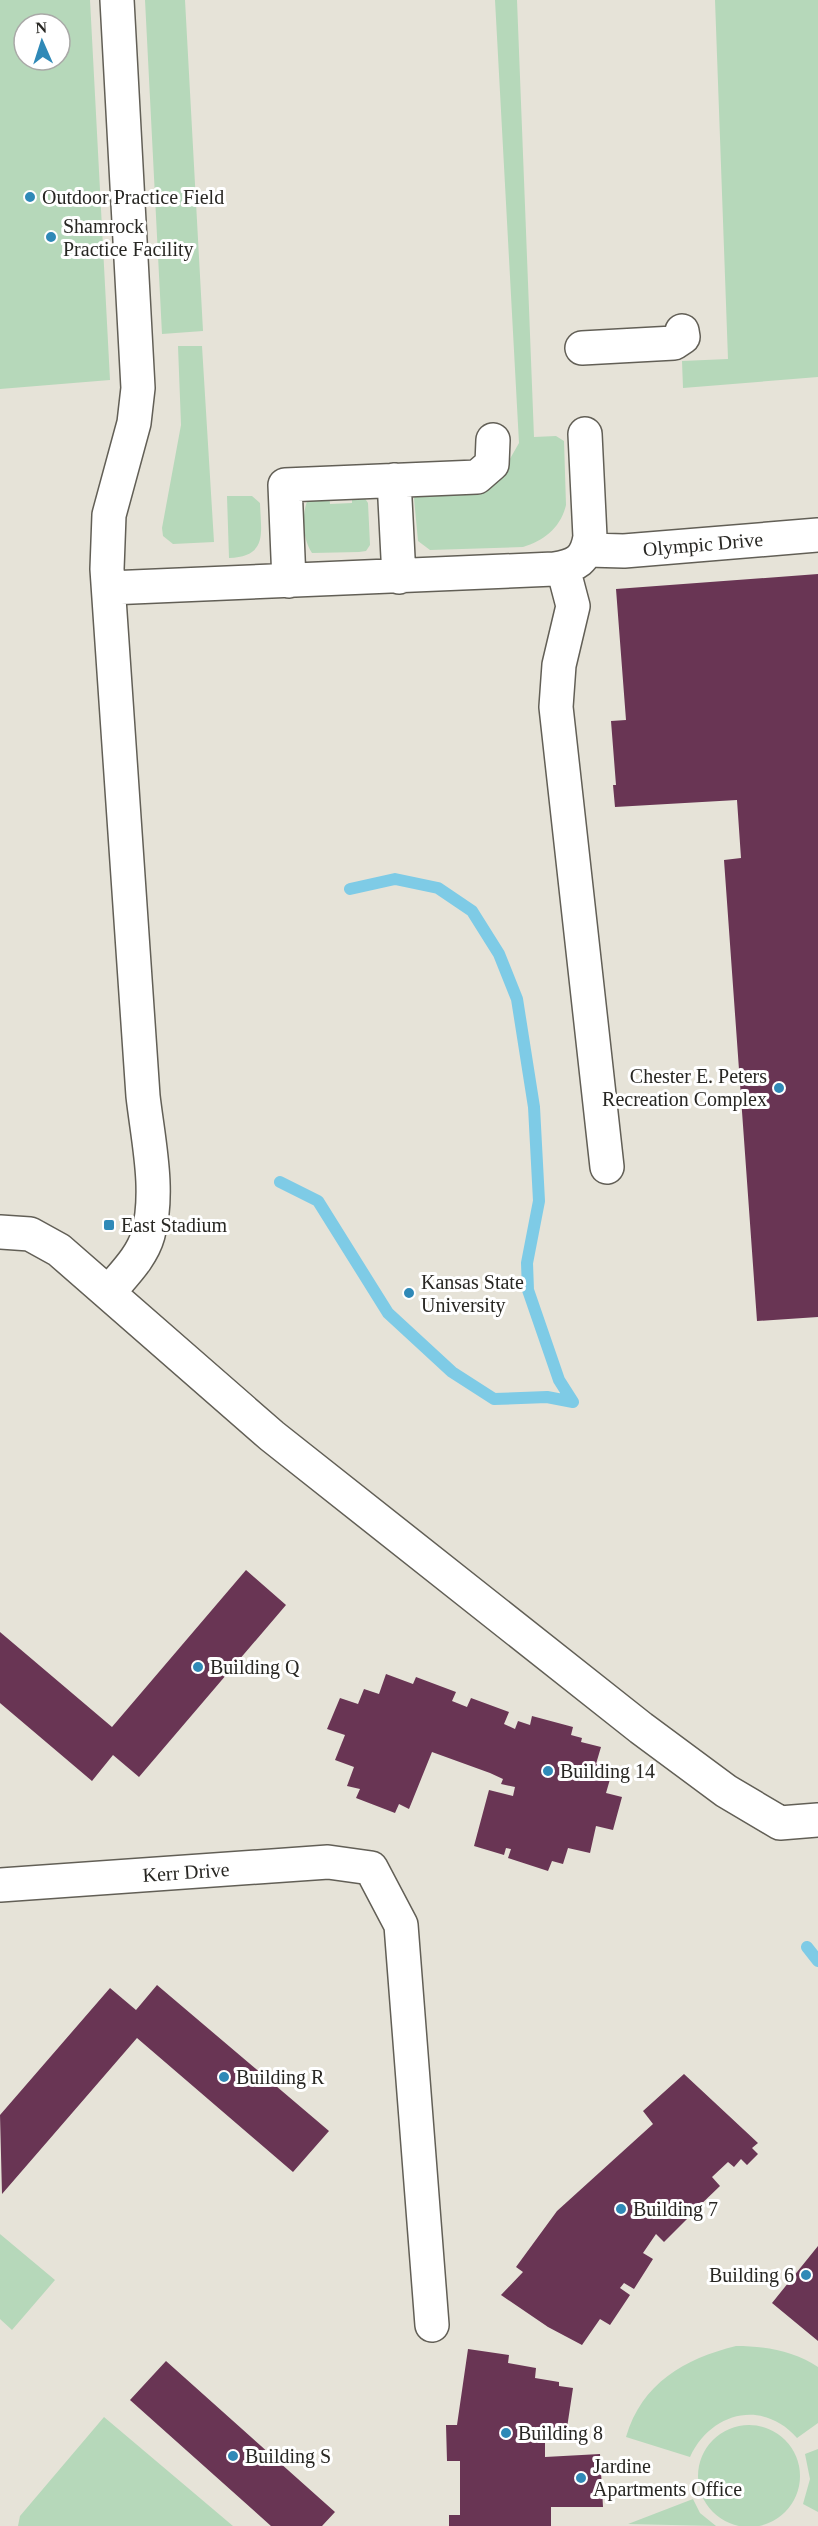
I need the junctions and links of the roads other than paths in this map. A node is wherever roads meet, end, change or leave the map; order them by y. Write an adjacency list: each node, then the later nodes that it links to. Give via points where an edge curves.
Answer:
1 (117, 0): 11 (street, via 138,388 134,423 109,515)
2 (682, 331): 3 (street, via 683,337 674,343)
3 (582, 348)
4 (585, 434): 8 (street, via 590,537)
5 (494, 440): 6 (street, via 492,465 477,477)
6 (393, 480): 9 (street); 10 (street, via 285,485)
7 (818, 534): 8 (street, Olympic Drive, via 624,551)
8 (576, 559): 9 (street, Olympic Drive); 12 (street, via 573,606 559,665 556,707)
9 (399, 577): 10 (street, Olympic Drive)
10 (289, 581): 11 (street, Olympic Drive)
11 (109, 588): 14 (street, via 142,1084 152,1177 148,1235 137,1257)
12 (607, 1167)
13 (0, 1232): 14 (street, via 30,1234 59,1250)
14 (109, 1292): 15 (street, via 300,1458 641,1728 726,1791 780,1823)
15 (818, 1820)
16 (0, 1885): 17 (street, Kerr Drive, via 328,1862 371,1868 401,1924)
17 (432, 2325)

